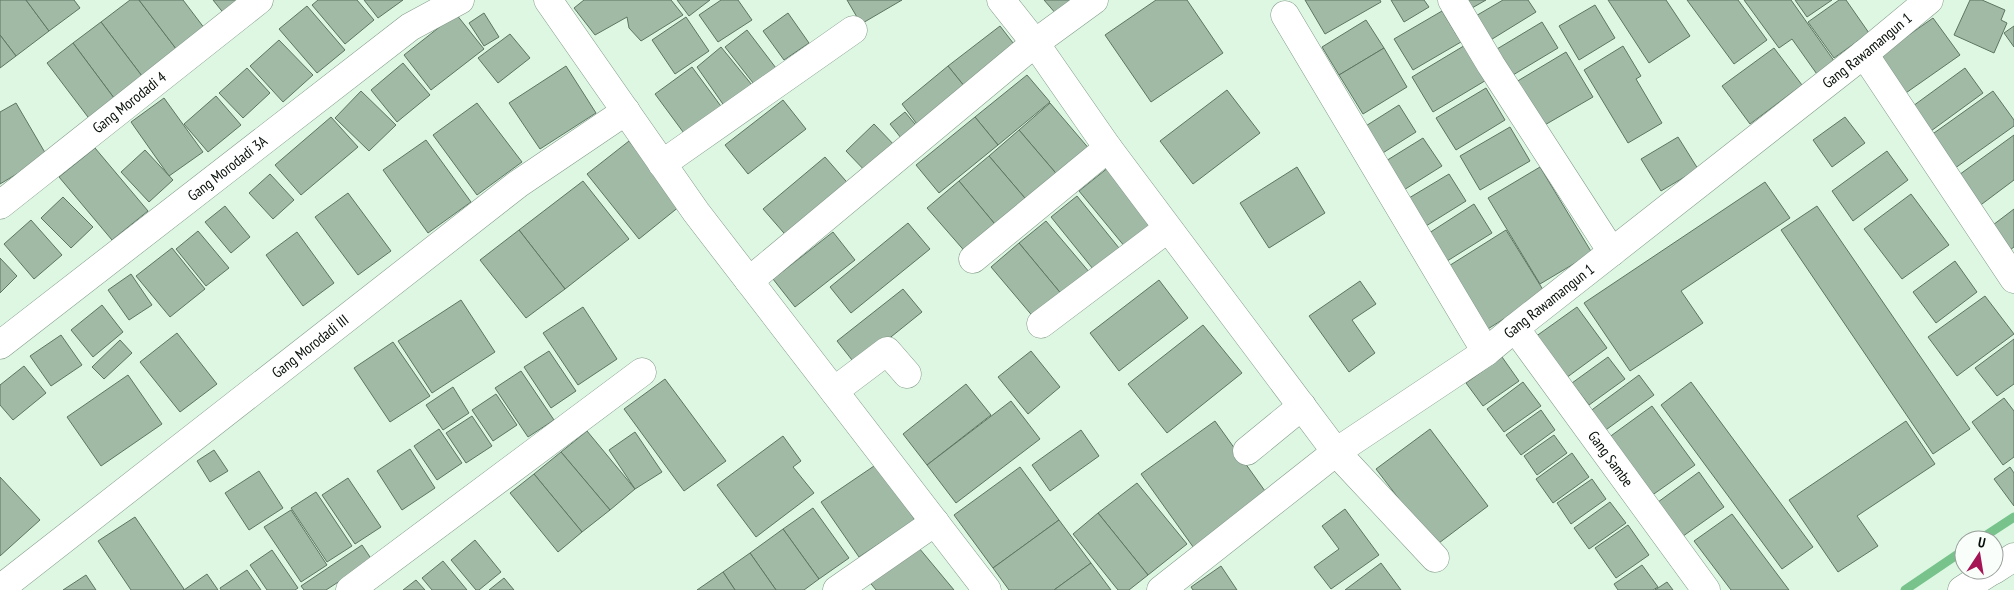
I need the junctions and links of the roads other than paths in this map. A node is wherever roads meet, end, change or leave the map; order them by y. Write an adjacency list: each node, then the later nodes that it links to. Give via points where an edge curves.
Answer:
1 (259, 0): 15 (street, Gang Morodadi 4)
2 (460, 0): 23 (street, Gang Morodadi 3A, via 410,27)
3 (548, 0): 12 (street)
4 (1001, 0): 10 (street)
5 (1094, 0): 10 (street)
6 (1452, 0): 17 (street)
7 (1929, 0): 11 (street, Gang Rawamangun 1)
8 (1285, 15): 24 (street)
9 (852, 30): 14 (street)
10 (1035, 43): 13 (street); 20 (street)
11 (1864, 54): 17 (street, Gang Rawamangun 1); 19 (street)
12 (626, 111): 14 (street); 34 (street, Gang Morodadi III, via 518,184)
13 (1108, 148): 16 (street); 18 (street)
14 (662, 164): 20 (street)
15 (0, 205)
16 (1168, 229): 21 (street); 28 (street)
17 (1612, 252): 22 (street, Gang Rawamangun 1)
18 (973, 259)
19 (2014, 279)
20 (749, 281): 27 (street)
21 (1040, 324)
22 (1515, 328): 24 (street, Gang Rawamangun 1); 39 (street, Gang Sambe)
23 (0, 345)
24 (1486, 352): 30 (street, Gang Rawamangun 1)
25 (642, 372): 35 (street)
26 (907, 374): 27 (street, via 887,351)
27 (834, 391): 31 (street)
28 (1302, 406): 29 (street); 30 (street)
29 (1246, 451)
30 (1336, 452): 32 (street); 38 (street, Gang Rawamangun 1)
31 (936, 522): 36 (street); 37 (street)
32 (1435, 558)
33 (1978, 580): 40 (street)
34 (0, 589)
35 (350, 590)
36 (837, 590)
37 (987, 590)
38 (1161, 590)
39 (1706, 590)
40 (1962, 590)

